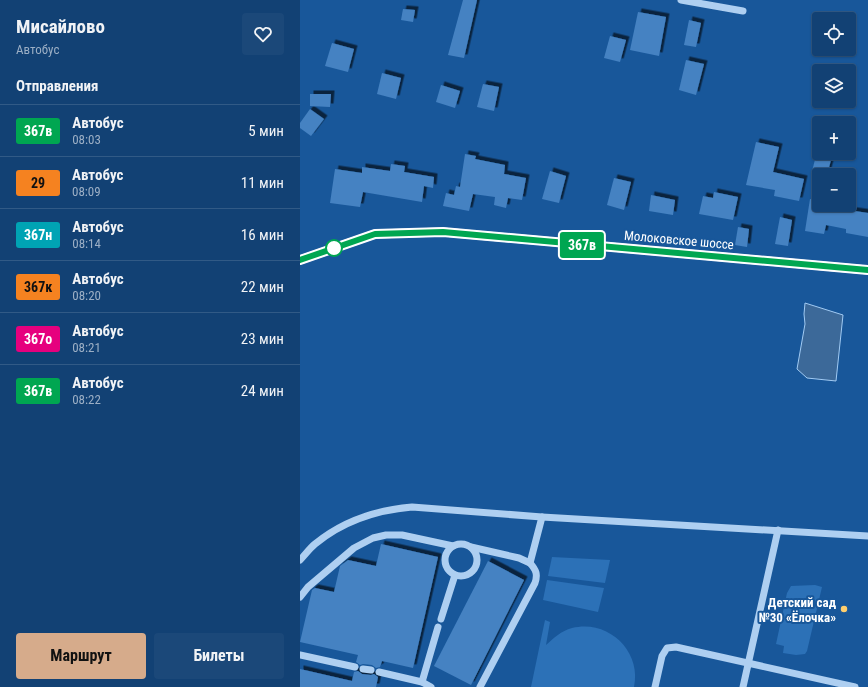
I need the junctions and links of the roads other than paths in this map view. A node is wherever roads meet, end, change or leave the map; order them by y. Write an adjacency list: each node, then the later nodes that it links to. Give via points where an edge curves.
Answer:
1 (681, 0): 2 (street)
2 (742, 11)
3 (300, 260): 4 (main road, Молоковское шоссе, via 375,234 443,232)
4 (868, 270)
5 (542, 518): 6 (street); 10 (street, via 433,508 392,509 359,518 333,531 314,544); 11 (street)
6 (778, 530): 7 (street); 15 (street)
7 (868, 536)
8 (453, 546): 9 (street); 12 (street, via 445,560 448,571); 13 (street, via 402,535 373,538 354,548 308,587)
9 (469, 546): 11 (street); 12 (street, via 476,555 476,566 469,575)
10 (300, 560)
11 (530, 563): 23 (street, via 536,570 535,583)
12 (455, 575): 20 (street)
13 (300, 597)
14 (300, 655): 16 (street)
15 (748, 663): 21 (street); 24 (street, via 676,647 667,648 662,656); 25 (street)
16 (355, 667)
17 (363, 668): 18 (street)
18 (371, 670)
19 (379, 672): 20 (street)
20 (422, 682): 22 (street)
21 (829, 684): 26 (street)
22 (431, 687)
23 (480, 687)
24 (655, 687)
25 (743, 687)
26 (855, 687)

